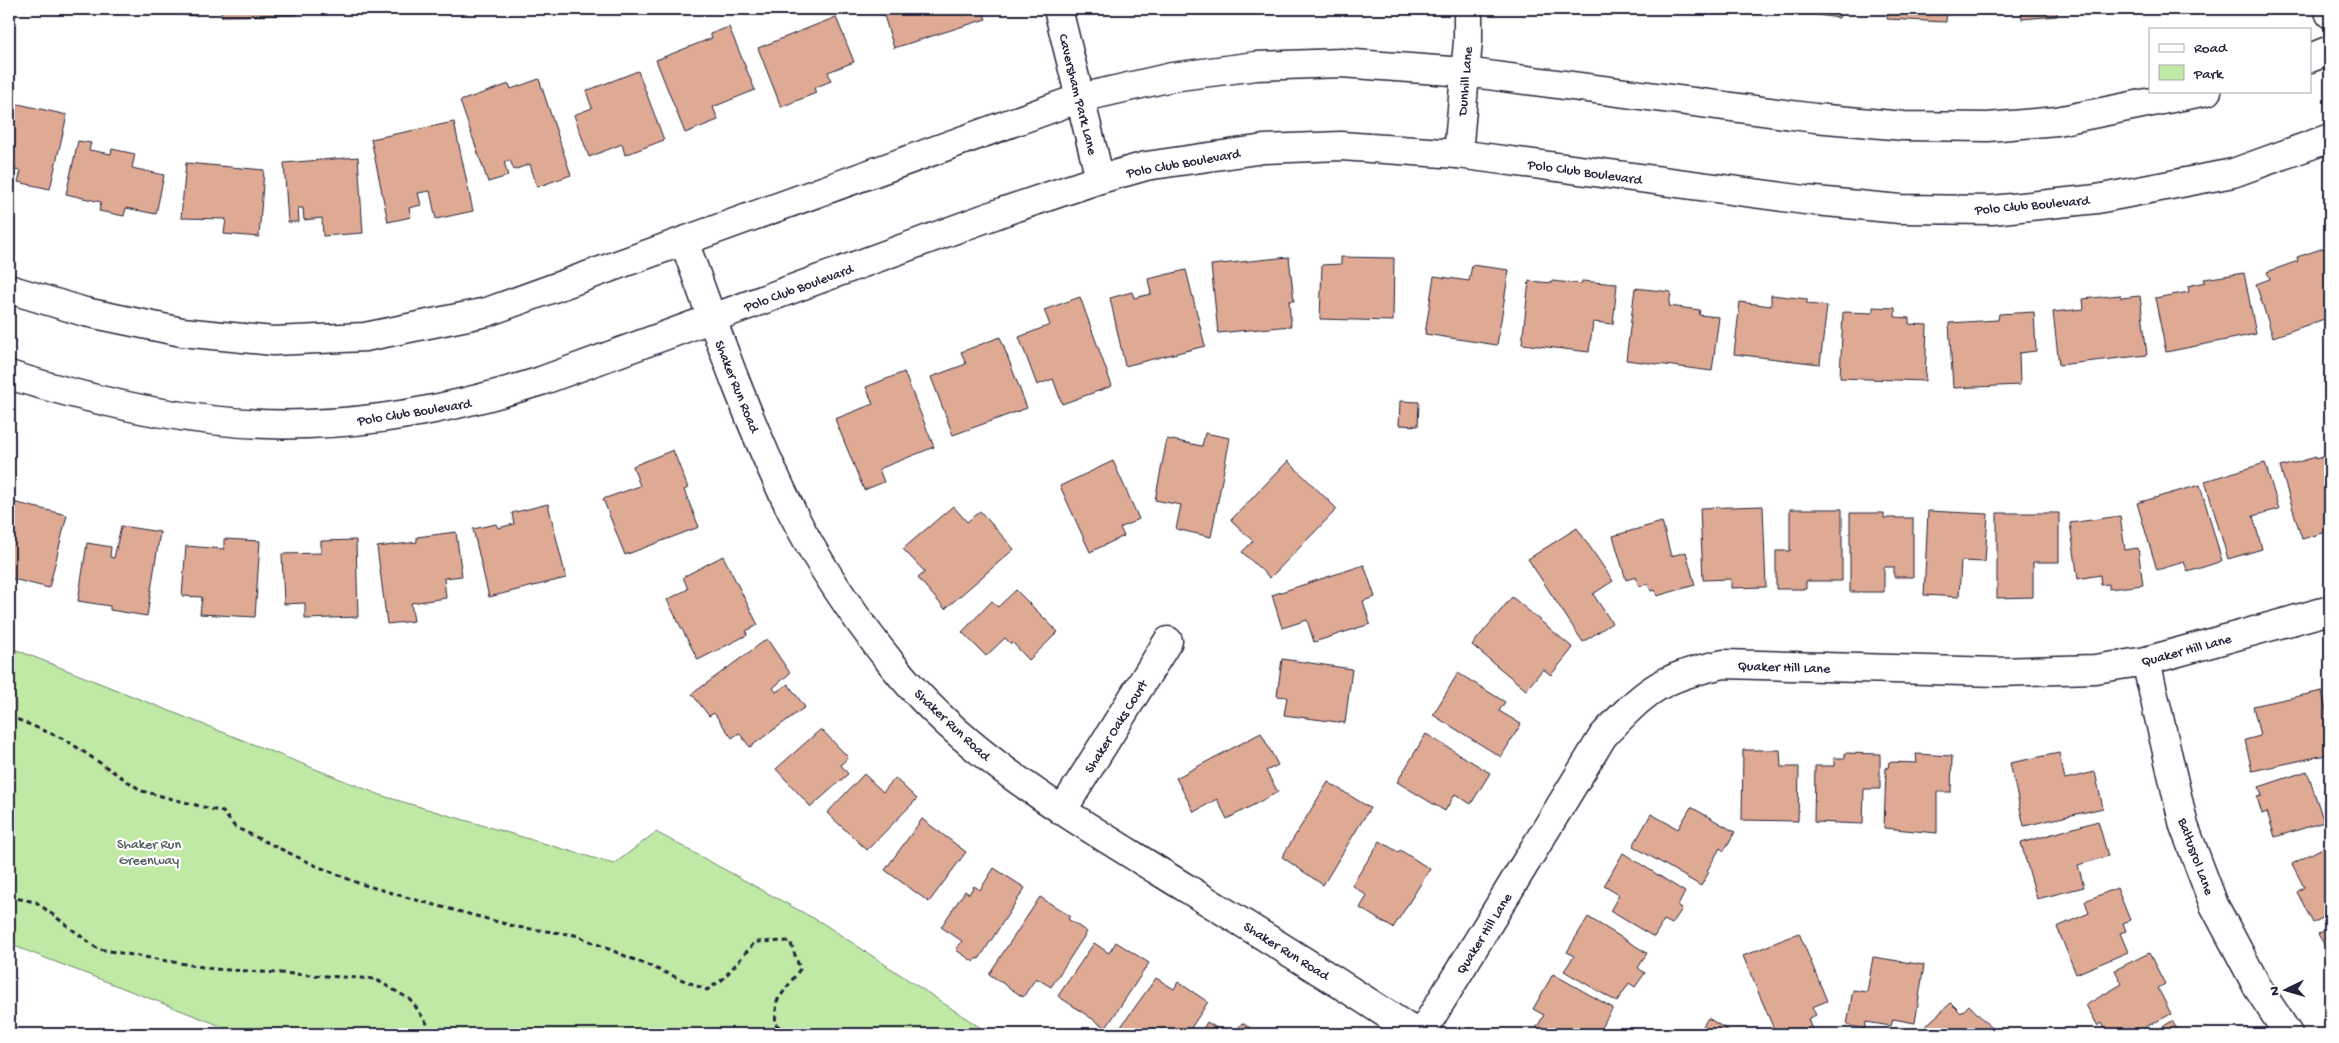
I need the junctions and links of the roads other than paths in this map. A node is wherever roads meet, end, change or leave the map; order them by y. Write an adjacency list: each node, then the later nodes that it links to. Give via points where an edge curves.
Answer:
1 (1058, 9): 9 (street, Caversham Park Lane)
2 (1468, 9): 7 (street, Dunhill Lane)
3 (2328, 9): 4 (street)
4 (2330, 14)
5 (2330, 50): 6 (street)
6 (2312, 57)
7 (1465, 72): 8 (street, via 1815,118 1904,126 1988,127 2057,121); 9 (street, via 1341,63 1256,66 1172,77); 11 (street, Dunhill Lane)
8 (2202, 92)
9 (1080, 98): 12 (street, Caversham Park Lane); 13 (street)
10 (2330, 138): 11 (street, Polo Club Boulevard, via 2233,173 2097,199 1992,210 1900,209 1805,200)
11 (1458, 154): 12 (street, Polo Club Boulevard, via 1341,146 1264,149 1146,166)
12 (1100, 179): 15 (street, Polo Club Boulevard)
13 (684, 241): 14 (street, via 487,312 365,337 273,341 182,332 85,312); 15 (street, Shaker Run Road)
14 (9, 289)
15 (712, 319): 16 (street, Polo Club Boulevard, via 480,400 375,419 306,424 238,422 179,415 64,392); 20 (street, Shaker Run Road, via 740,395 793,514 826,572 891,664 989,759)
16 (9, 375)
17 (2330, 610): 19 (street, Quaker Hill Lane)
18 (1168, 641): 20 (street, Shaker Oaks Court)
19 (2146, 661): 22 (street, Quaker Hill Lane, via 2095,669 1997,672 1724,664 1689,672 1655,686 1603,736); 23 (street, Baltusrol Lane, via 2184,826 2214,905 2258,988)
20 (1062, 811): 21 (street, Shaker Run Road, via 1340,982)
21 (1416, 1034)
22 (1420, 1034)
23 (2288, 1034)

